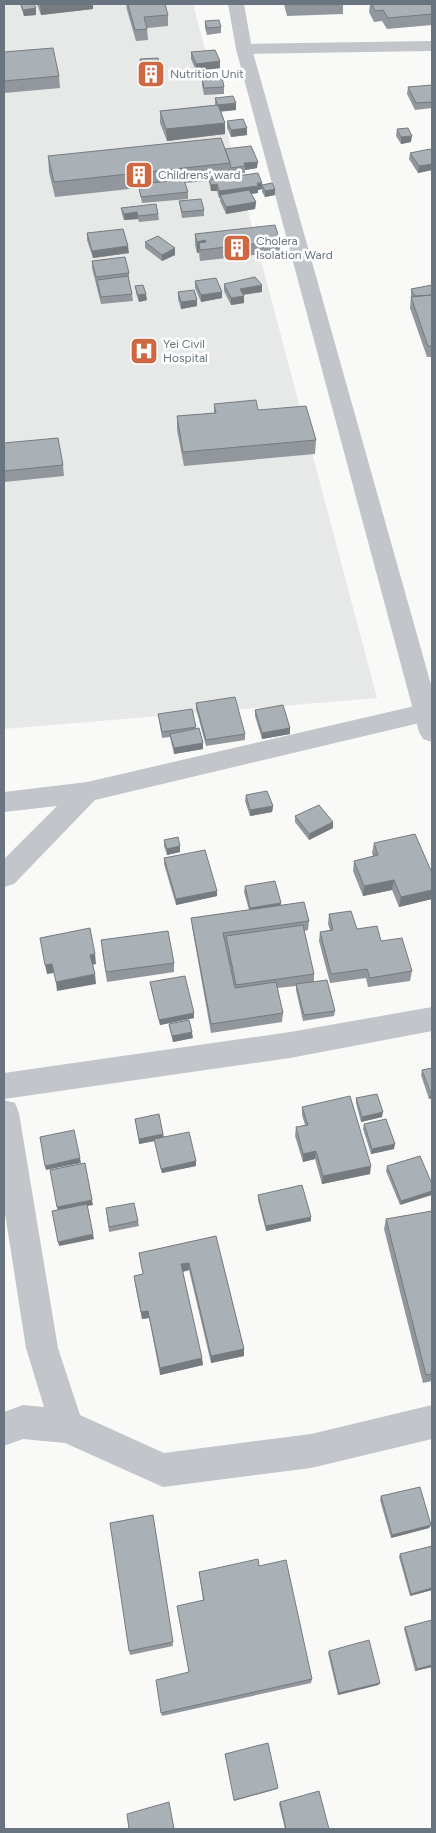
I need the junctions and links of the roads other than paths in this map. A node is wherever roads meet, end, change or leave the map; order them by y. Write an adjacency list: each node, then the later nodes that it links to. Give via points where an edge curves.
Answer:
1 (236, 4): 3 (street)
2 (432, 46): 3 (street)
3 (244, 49): 4 (street)
4 (430, 718): 5 (street)
5 (87, 792): 6 (street); 7 (street)
6 (4, 802)
7 (4, 876)
8 (432, 1019): 9 (street, via 290,1045)
9 (4, 1086)
10 (4, 1113): 12 (street, via 42,1348)
11 (432, 1422): 12 (street, via 310,1451 163,1470)
12 (67, 1426): 13 (street, via 23,1422)
13 (4, 1429)

